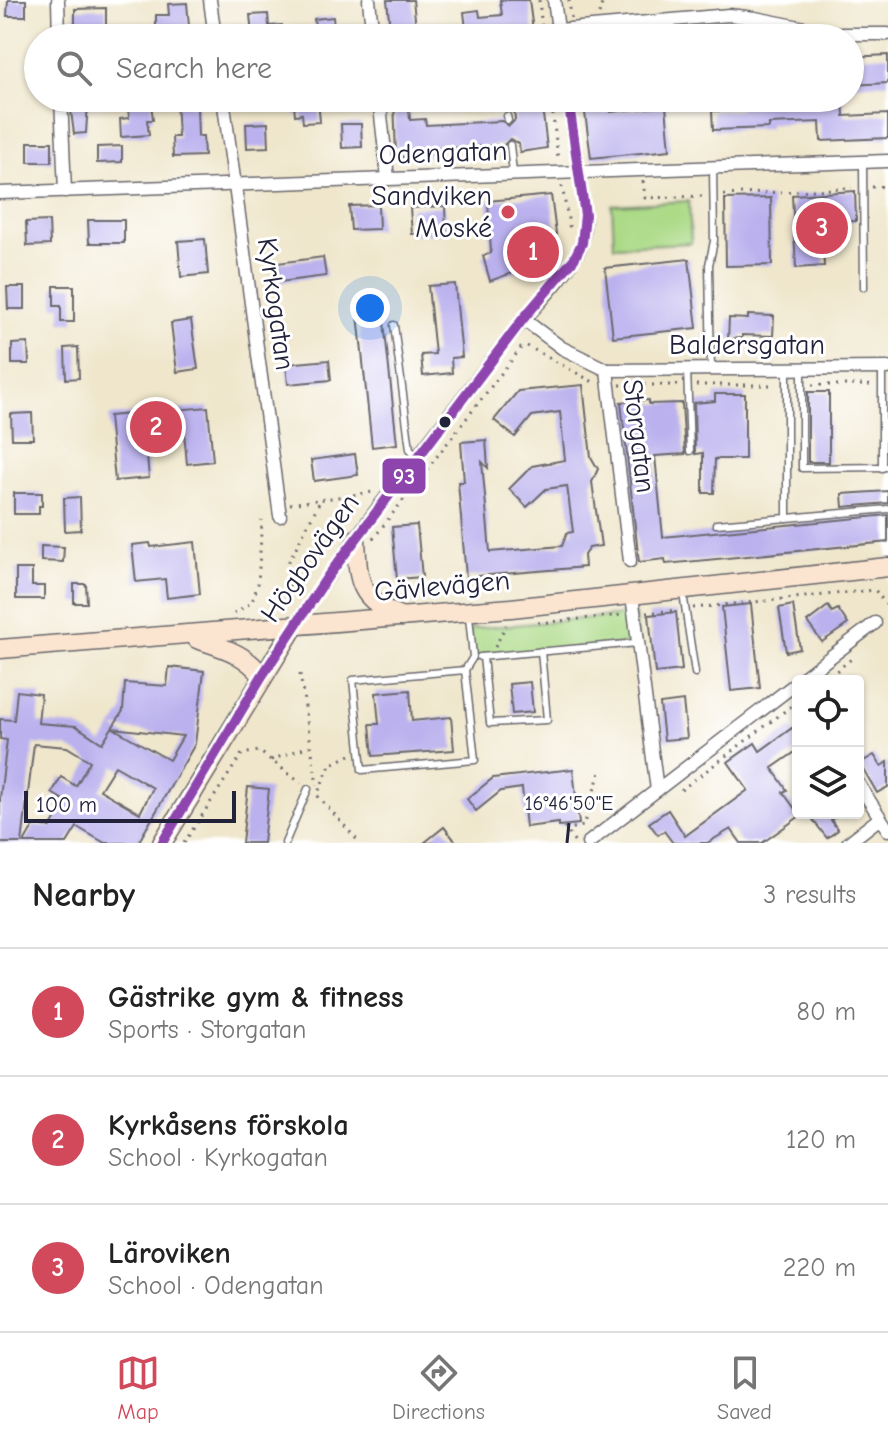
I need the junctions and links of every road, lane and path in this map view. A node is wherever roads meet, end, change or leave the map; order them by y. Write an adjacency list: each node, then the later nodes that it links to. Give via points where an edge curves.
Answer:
1 (58, 0): 8 (street)
2 (210, 0): 9 (street)
3 (369, 0): 10 (street)
4 (539, 0): 11 (path)
5 (554, 0): 12 (street)
6 (727, 0): 7 (street)
7 (729, 15): 13 (street); 14 (street)
8 (59, 24)
9 (213, 24)
10 (372, 24)
11 (542, 24)
12 (558, 24)
13 (648, 24)
14 (785, 24)
15 (864, 34): 16 (street)
16 (888, 34)
17 (62, 112): 34 (street)
18 (225, 112): 31 (street, Kyrkogatan)
19 (381, 112): 30 (street)
20 (553, 112): 27 (path)
21 (570, 112): 28 (street)
22 (510, 145): 29 (lane)
23 (888, 161): 24 (street, Odengatan)
24 (863, 162): 25 (street, Odengatan); 33 (lane)
25 (713, 168): 26 (street, Odengatan); 36 (lane)
26 (642, 171): 28 (street, Odengatan); 36 (path, via 645,198)
27 (560, 173): 28 (street, Odengatan); 29 (street, Odengatan); 37 (path)
28 (580, 173): 39 (street, via 585,215 580,248)
29 (513, 174): 30 (street, Odengatan)
30 (388, 178): 31 (street, Odengatan)
31 (235, 184): 34 (street, Odengatan); 58 (street, Kyrkogatan)
32 (888, 186): 33 (path)
33 (863, 188): 36 (path); 38 (lane)
34 (65, 191): 35 (street, Odengatan)
35 (0, 193)
36 (713, 195): 42 (lane)
37 (569, 239)
38 (864, 287)
39 (523, 319): 45 (street, Storgatan, via 562,348); 53 (street, Högbovägen)
40 (394, 325): 53 (lane, via 410,449)
41 (885, 368): 44 (street, Baldersgatan); 50 (lane)
42 (711, 369): 43 (street, Baldersgatan); 46 (street, Baldersgatan)
43 (787, 369): 44 (street, Baldersgatan); 48 (lane)
44 (802, 369): 49 (lane)
45 (607, 370): 46 (street, Baldersgatan); 51 (street, Storgatan)
46 (687, 370): 47 (lane)
47 (688, 385): 48 (path); 51 (path); 52 (lane)
48 (787, 385): 59 (lane)
49 (802, 385): 50 (path); 54 (lane, via 802,468)
50 (882, 385): 54 (lane)
51 (604, 388): 62 (path, via 527,346 521,348); 63 (street, Storgatan)
52 (690, 451)
53 (418, 456): 62 (street, Högbovägen)
54 (885, 468)
55 (380, 487): 56 (path, via 372,493)
56 (320, 501): 58 (path); 66 (path, via 289,561)
57 (888, 509): 59 (lane)
58 (279, 510)
59 (787, 518): 61 (lane)
60 (262, 520): 69 (path, via 252,602)
61 (716, 524)
62 (361, 544): 70 (main road, via 362,588 378,605); 73 (street, Högbovägen)
63 (630, 561)
64 (888, 567): 65 (main road, Gävlevägen)
65 (683, 589): 67 (main road, Gävlevägen); 81 (lane)
66 (290, 594)
67 (632, 595): 68 (main road, Gävlevägen); 75 (street)
68 (468, 612): 70 (main road, Gävlevägen); 79 (lane)
69 (222, 617)
70 (405, 618): 73 (main road, Gävlevägen)
71 (875, 623): 83 (street)
72 (506, 625): 78 (path)
73 (294, 627): 74 (main road, Gävlevägen); 84 (main road, Högbovägen)
74 (187, 635): 76 (main road, Gävlevägen); 84 (main road, via 239,654)
75 (638, 643): 77 (lane); 92 (street)
76 (0, 649)
77 (541, 651): 78 (lane); 78 (lane, via 547,720 490,723)
78 (487, 656): 79 (lane)
79 (473, 657): 80 (lane)
80 (465, 670): 88 (lane, via 353,680); 88 (lane, via 475,760 362,770)
81 (695, 673)
82 (300, 674): 87 (path)
83 (810, 675)
84 (262, 676): 97 (main road, Högbovägen)
85 (792, 689): 92 (street)
86 (792, 706): 95 (path)
87 (309, 746): 89 (path); 93 (path)
88 (360, 750): 93 (path, via 330,765)
89 (271, 760): 91 (path); 98 (path, via 259,751 242,754)
90 (600, 772): 101 (path, via 583,826 564,829)
91 (308, 789): 93 (path); 99 (lane)
92 (657, 790): 102 (street)
93 (318, 792): 100 (path)
94 (864, 792): 96 (street)
95 (676, 794)
96 (884, 824): 103 (street)
97 (162, 843)
98 (184, 843)
99 (285, 843)
100 (360, 843)
101 (575, 843)
102 (588, 843)
103 (848, 843)

